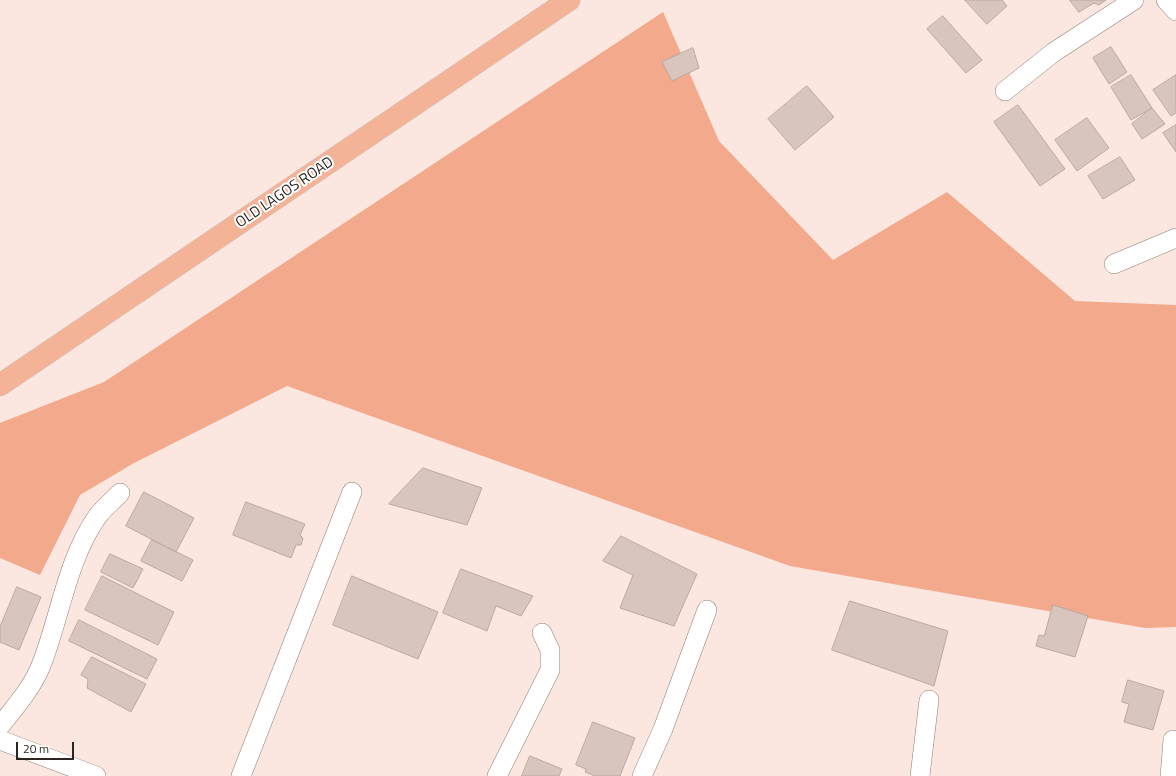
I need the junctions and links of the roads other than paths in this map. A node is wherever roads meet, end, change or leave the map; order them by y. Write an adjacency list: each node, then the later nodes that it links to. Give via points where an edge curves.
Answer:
1 (569, 0): 8 (main road, OLD LAGOS ROAD)
2 (1134, 0): 5 (street, via 1054,52)
3 (1166, 0): 4 (street)
4 (1176, 12)
5 (1006, 91)
6 (1176, 238): 7 (street)
7 (1114, 264)
8 (0, 385)
9 (352, 492): 18 (street)
10 (120, 493): 14 (street, via 98,516 86,536 42,664 28,691)
11 (707, 610): 20 (street, via 663,729)
12 (542, 632): 19 (street, via 550,650 550,670)
13 (929, 700): 21 (street)
14 (0, 726)
15 (0, 740): 17 (street)
16 (1173, 740): 22 (street)
17 (96, 776)
18 (241, 776)
19 (497, 776)
20 (642, 776)
21 (920, 776)
22 (1170, 776)

